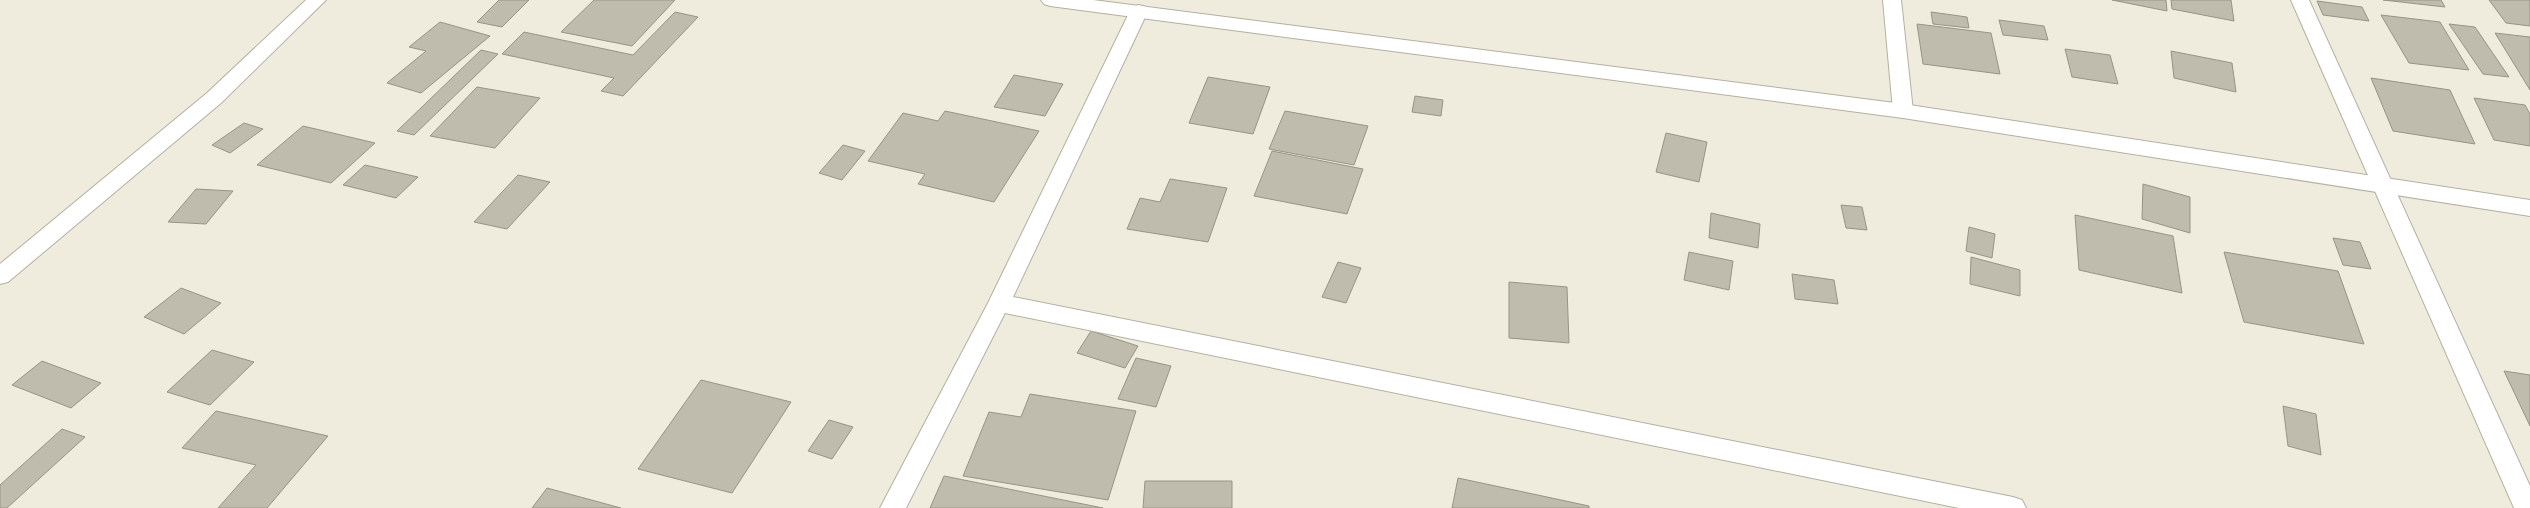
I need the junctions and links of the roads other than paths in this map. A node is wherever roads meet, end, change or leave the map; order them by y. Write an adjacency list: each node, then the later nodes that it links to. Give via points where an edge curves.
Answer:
1 (317, 0): 9 (street, via 214,98)
2 (1050, 0): 5 (street)
3 (1892, 0): 6 (street)
4 (2300, 0): 7 (street)
5 (1139, 11): 6 (street); 10 (street)
6 (1903, 112): 7 (street)
7 (2385, 185): 8 (street); 13 (street)
8 (2530, 208)
9 (0, 276)
10 (999, 303): 11 (street); 12 (street)
11 (893, 508)
12 (2013, 508)
13 (2527, 508)

